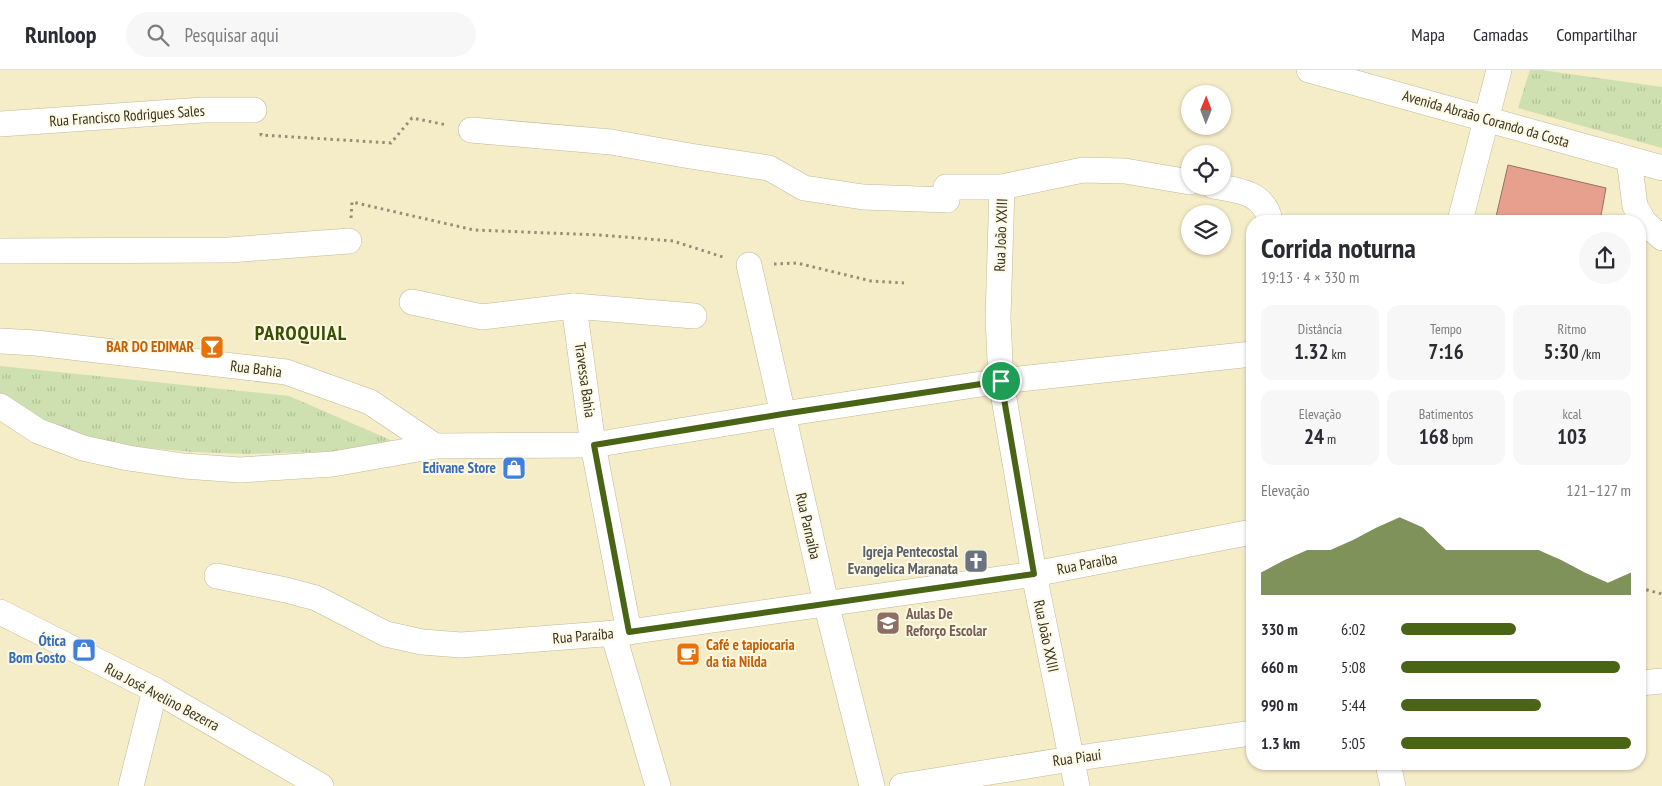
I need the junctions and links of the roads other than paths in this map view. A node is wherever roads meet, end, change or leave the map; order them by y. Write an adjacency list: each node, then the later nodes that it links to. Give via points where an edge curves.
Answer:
1 (1309, 70): 4 (street, Avenida Abraão Corando da Costa)
2 (1499, 70): 4 (street)
3 (254, 110): 5 (street, Rua Francisco Rodrigues Sales, via 204,110)
4 (1486, 119): 7 (street, Avenida Abraão Corando da Costa); 13 (street)
5 (0, 124)
6 (471, 130): 10 (street, via 611,142 769,168 804,188 863,197 947,200 946,187)
7 (1629, 159): 8 (street, Avenida Abraão Corando da Costa); 14 (street, via 1635,206)
8 (1662, 168)
9 (1181, 180): 10 (street, via 1125,171 1084,170)
10 (1002, 187): 25 (street, Rua João XXIII, via 998,318)
11 (1231, 189): 12 (street, via 1246,192 1260,201)
12 (1267, 215)
13 (1462, 215)
14 (1640, 215)
15 (1646, 224): 16 (street)
16 (1662, 238)
17 (348, 241): 18 (street, via 229,250)
18 (0, 251)
19 (749, 265): 27 (street, Rua Parnaíba)
20 (412, 302): 21 (street, via 482,317)
21 (574, 306): 22 (street); 28 (street, Travessa Bahia)
22 (694, 316)
23 (0, 341): 29 (street, Rua Bahia, via 286,372 370,402)
24 (1246, 355): 25 (street)
25 (1001, 381): 27 (street); 31 (street, Rua João XXIII)
26 (0, 406): 29 (street, via 38,431 83,448 184,466 240,470 288,468 333,464)
27 (783, 414): 28 (street); 33 (street, Rua Parnaíba)
28 (594, 445): 29 (street); 35 (street, Travessa Bahia)
29 (435, 446)
30 (1246, 533): 31 (street, Rua Paraíba)
31 (1034, 574): 33 (street, Rua Paraíba); 40 (street, Rua João XXIII)
32 (217, 576): 35 (street, Rua Paraíba, via 316,598 386,634 422,642 462,645)
33 (826, 603): 35 (street, Rua Paraíba); 45 (street, Rua Parnaíba)
34 (0, 612): 38 (street, Rua José Avelino Bezerra)
35 (621, 632): 44 (street, Travessa Bahia)
36 (1662, 681): 37 (street)
37 (1646, 682)
38 (155, 690): 42 (street); 43 (street, Rua José Avelino Bezerra)
39 (1246, 734): 40 (street, Rua Piauí)
40 (1071, 759): 46 (street, Rua Piauí); 47 (street, Rua João XXIII)
41 (1389, 770): 48 (street)
42 (131, 786)
43 (322, 786)
44 (658, 786)
45 (872, 786)
46 (902, 786)
47 (1077, 786)
48 (1393, 786)

